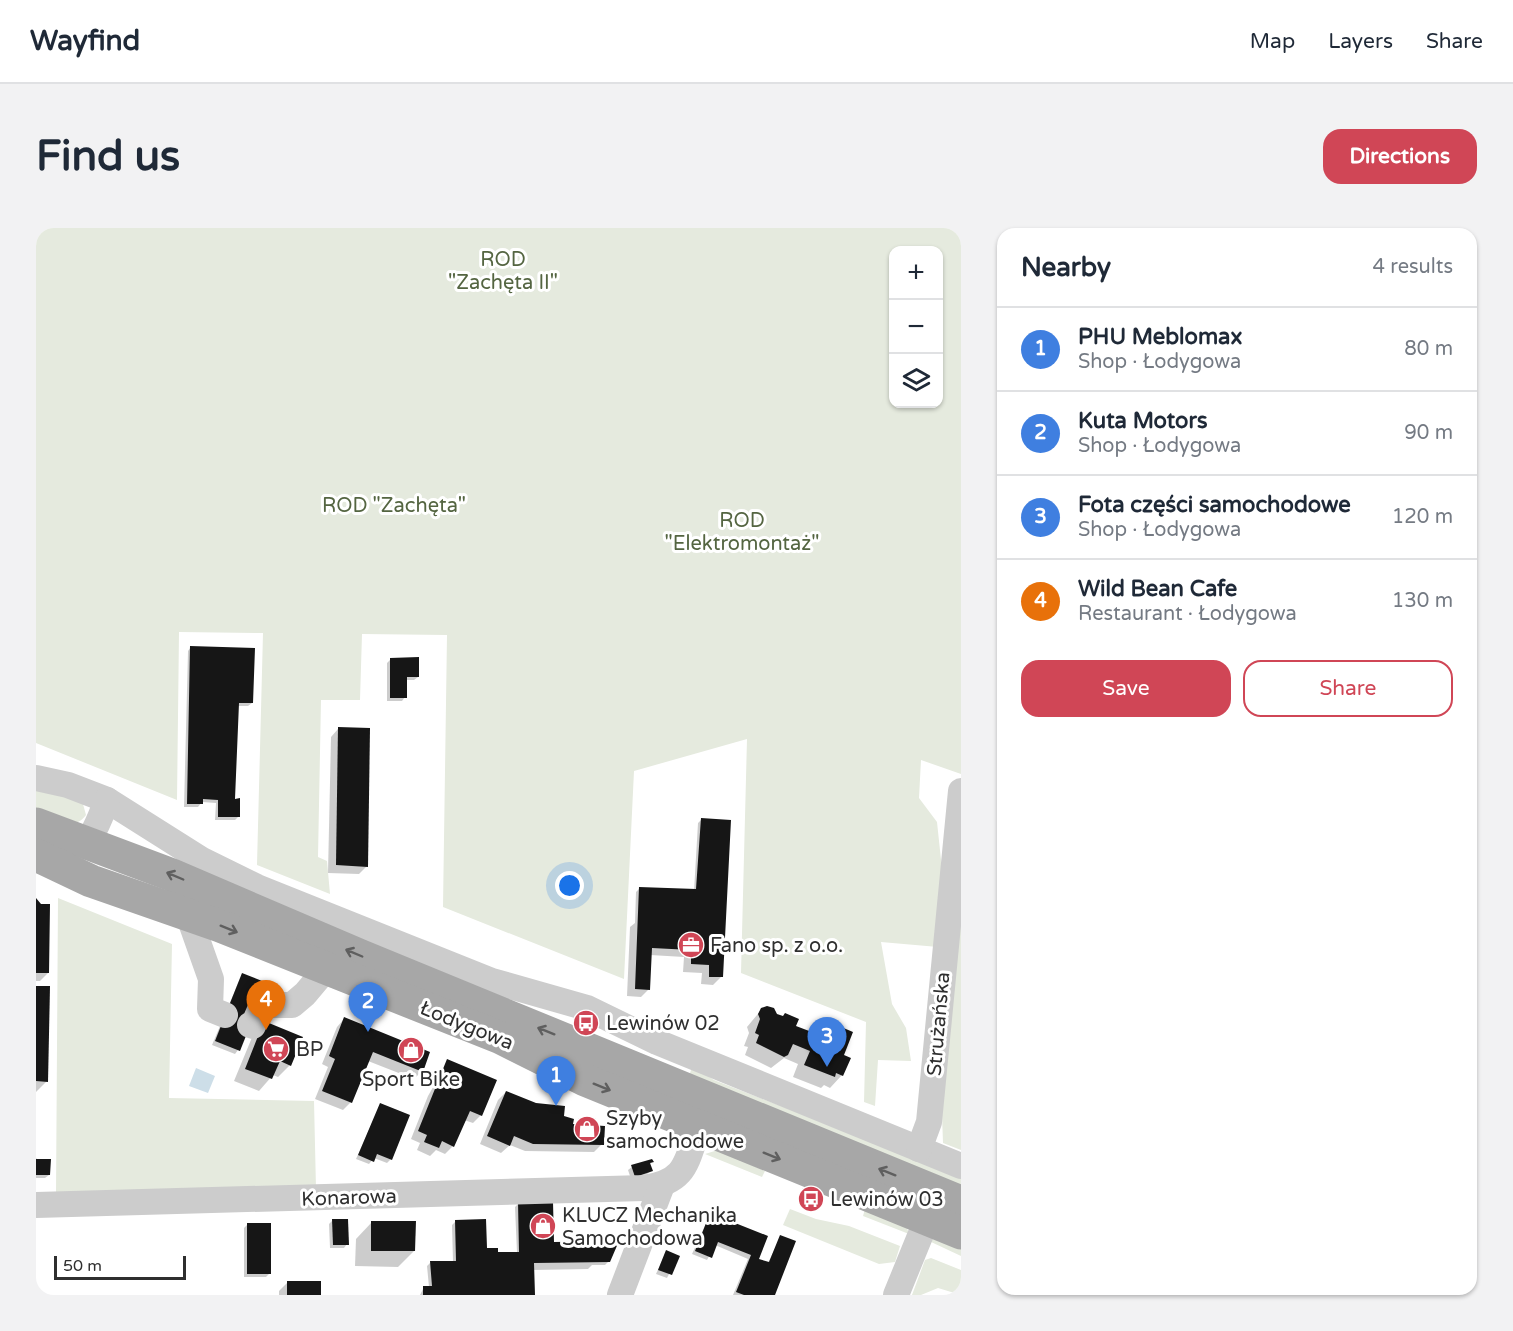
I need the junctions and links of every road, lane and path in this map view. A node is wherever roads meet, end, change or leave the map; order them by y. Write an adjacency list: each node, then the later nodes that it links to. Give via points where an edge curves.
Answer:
1 (36, 778): 3 (street)
2 (961, 790): 14 (street, Strużańska, via 929,1122)
3 (107, 800): 5 (street); 14 (street, via 238,879 492,981 587,1008 657,1042)
4 (36, 824): 5 (main road, Łodygowa)
5 (87, 843): 6 (street, via 72,853); 7 (street, via 104,877); 12 (main road, Łodygowa, one-way to 5)
6 (39, 856): 7 (main road, Łodygowa)
7 (119, 891): 8 (main road, Łodygowa)
8 (188, 914): 9 (main road, Łodygowa, one-way to 9); 10 (street, via 211,979)
9 (326, 969): 11 (street, via 292,1005 262,1005 253,1026); 13 (main road, Łodygowa, one-way to 13, via 501,1038 570,1073)
10 (211, 1015)
11 (250, 1025)
12 (760, 1120): 13 (main road, via 714,1118); 17 (main road, Łodygowa, one-way to 12)
13 (699, 1126): 16 (street, via 680,1173); 19 (main road, Łodygowa, one-way to 19)
14 (919, 1149): 15 (street)
15 (961, 1166)
16 (662, 1185): 18 (street, Konarowa); 21 (street)
17 (961, 1202)
18 (36, 1205)
19 (927, 1219): 20 (main road, Łodygowa); 22 (street)
20 (961, 1233)
21 (620, 1295)
22 (896, 1295)

